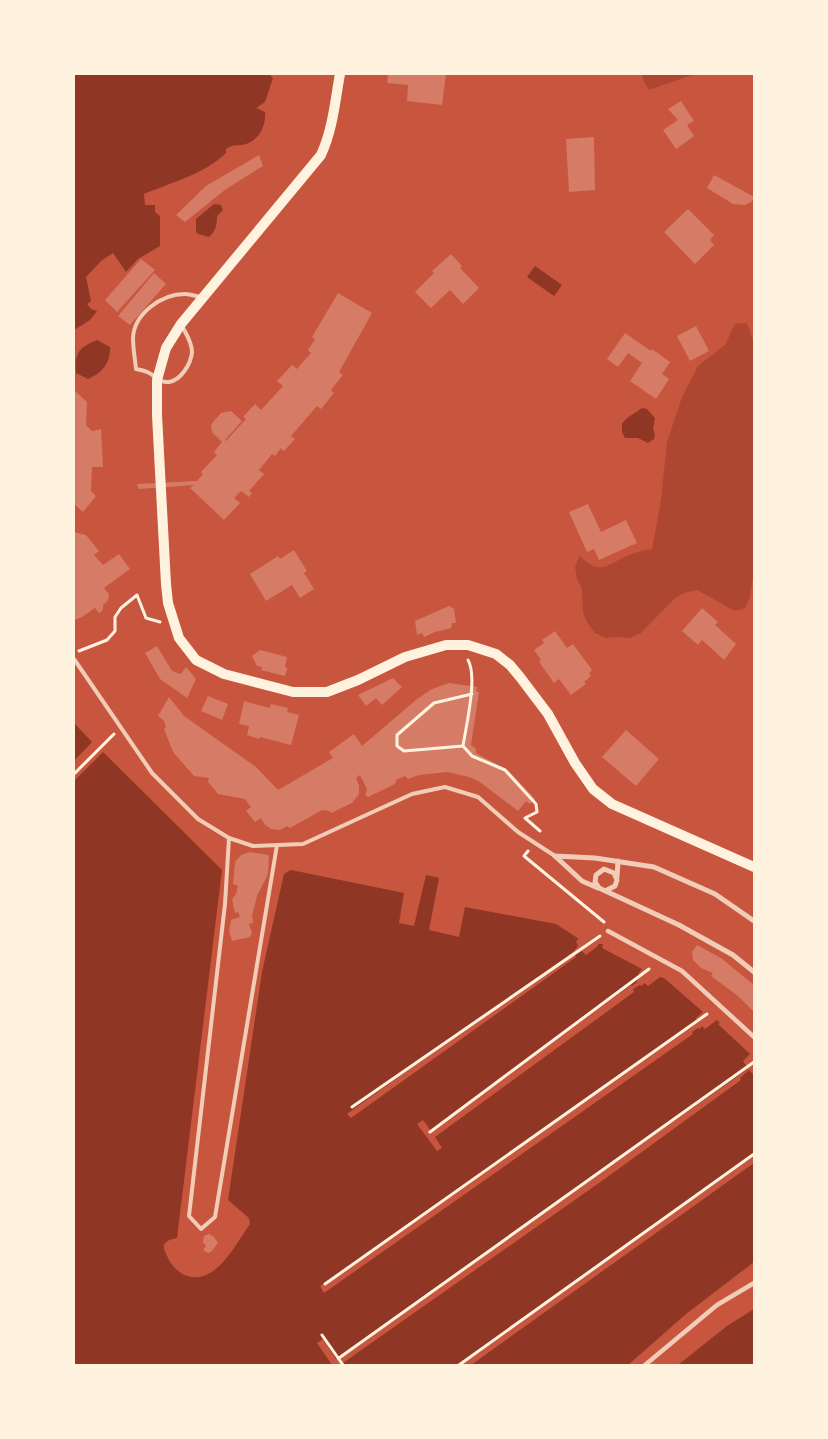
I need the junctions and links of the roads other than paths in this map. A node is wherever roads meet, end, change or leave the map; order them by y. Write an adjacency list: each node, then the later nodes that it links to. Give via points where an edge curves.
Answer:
1 (340, 74): 2 (main road, via 332,122 321,155)
2 (202, 298): 3 (main road); 4 (lane, via 184,294 165,298 149,307 136,324 133,338 136,369)
3 (181, 324): 4 (main road, via 166,348); 4 (lane, via 190,341 192,352 189,362 182,376 168,382)
4 (157, 380): 11 (main road, via 168,603 179,638 196,660 224,674 267,686 293,692 327,692 422,651 446,645 468,645 496,654 510,665 548,714 575,764 593,789 612,804)
5 (74, 660): 6 (lane, via 152,773 198,819)
6 (229, 838): 7 (lane, via 253,846); 7 (lane, via 225,904 189,1216 201,1229 215,1217)
7 (277, 845): 8 (lane, via 303,844 412,794 445,787 478,798 518,832)
8 (555, 856): 9 (street); 14 (street, via 582,881)
9 (606, 860): 10 (street); 12 (street)
10 (617, 861): 13 (street); 15 (street, via 654,867 715,894)
11 (754, 867)
12 (596, 875): 13 (street, via 608,869); 14 (street, via 595,882)
13 (617, 880): 14 (street, via 614,886)
14 (603, 890): 17 (street, via 679,925)
15 (754, 921)
16 (608, 931): 18 (street, via 682,971)
17 (754, 972)
18 (754, 1036)
19 (754, 1283): 20 (street, via 717,1305)
20 (645, 1365)

